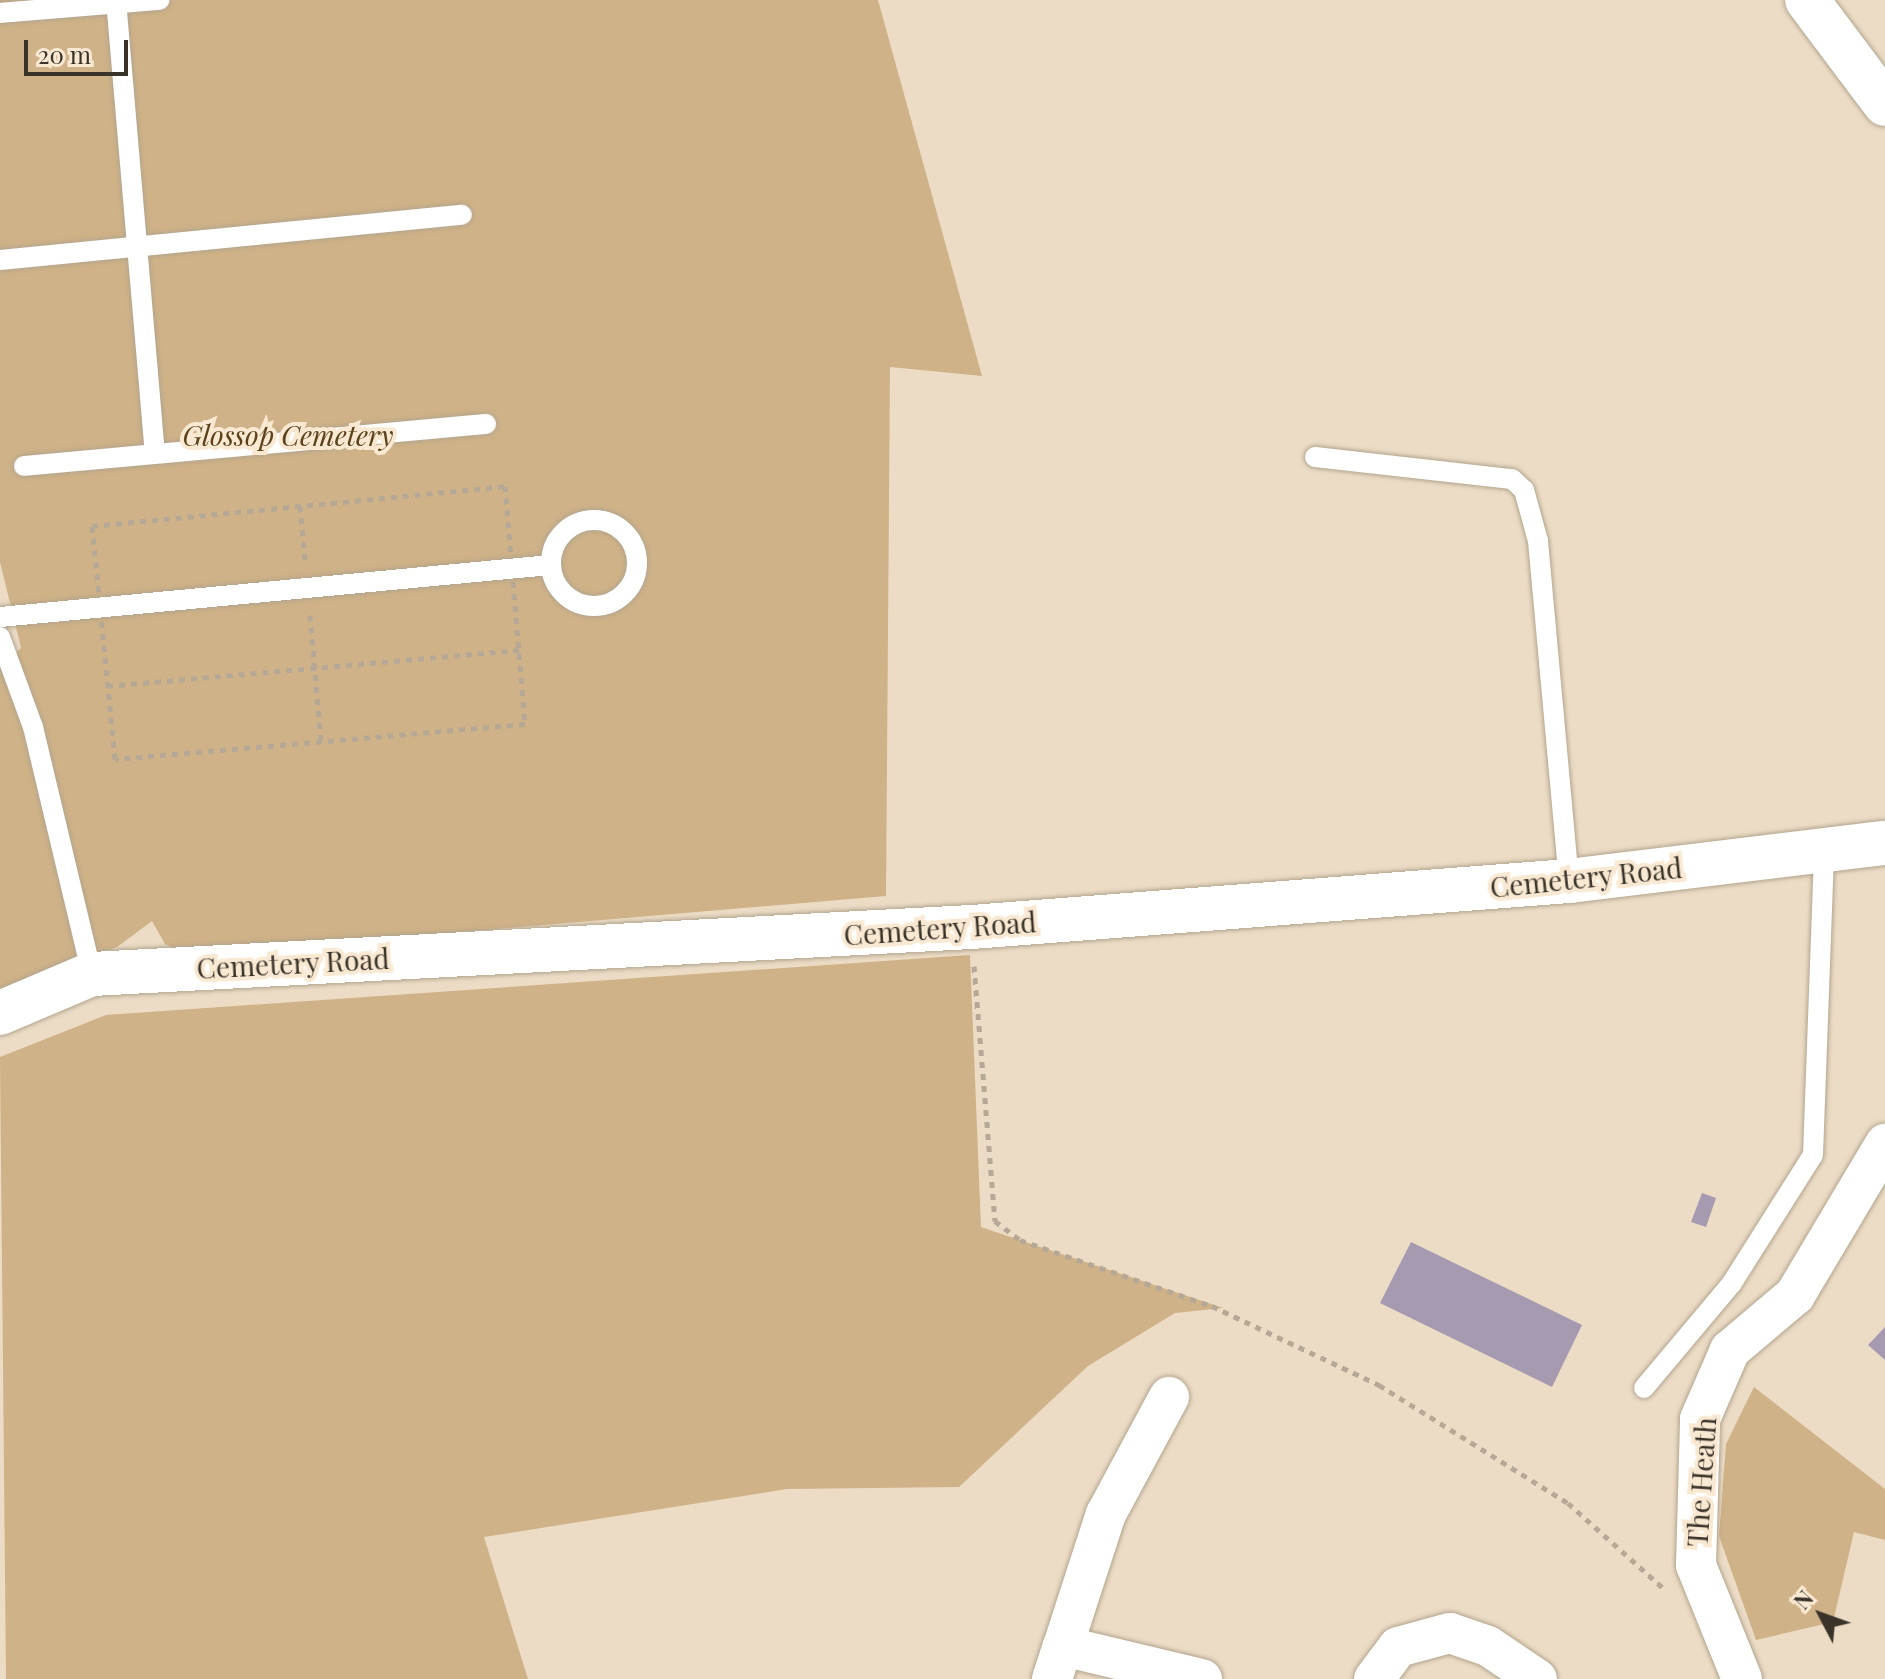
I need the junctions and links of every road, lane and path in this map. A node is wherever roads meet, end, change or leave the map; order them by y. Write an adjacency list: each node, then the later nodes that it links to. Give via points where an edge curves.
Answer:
1 (159, 0): 3 (lane)
2 (1807, 0): 5 (street)
3 (116, 1): 4 (lane); 7 (lane)
4 (0, 13)
5 (1885, 104)
6 (462, 215): 7 (lane)
7 (137, 248): 8 (lane); 10 (lane)
8 (0, 260)
9 (486, 424): 10 (lane)
10 (155, 452): 12 (lane)
11 (1315, 457): 26 (lane, via 1512,479 1524,490 1538,541)
12 (24, 466)
13 (300, 506): 15 (path, via 505,486); 16 (path); 17 (path, via 92,526)
14 (550, 565): 14 (lane, via 559,589 595,606 628,590 637,557 617,525 592,519 565,530); 15 (lane)
15 (512, 568): 16 (lane); 20 (path)
16 (307, 587): 17 (lane); 21 (path)
17 (99, 605): 18 (lane); 22 (path)
18 (0, 617)
19 (0, 637): 28 (lane, via 33,727)
20 (519, 650): 21 (path); 23 (path, via 525,724)
21 (314, 667): 22 (path); 23 (path)
22 (107, 686): 23 (path, via 115,759)
23 (321, 741)
24 (1885, 843): 25 (street, Cemetery Road)
25 (1824, 850): 26 (street, Cemetery Road); 31 (lane, via 1813,1155 1732,1283)
26 (1569, 881): 27 (street, Cemetery Road)
27 (972, 927): 28 (street, Cemetery Road); 33 (path, via 995,1221 1020,1240 1212,1306 1379,1385 1568,1503)
28 (92, 974): 29 (street, Cemetery Road)
29 (0, 1013)
30 (1885, 1144): 38 (street, The Heath, via 1795,1295 1730,1350 1700,1419 1696,1565)
31 (1644, 1388)
32 (1169, 1397): 34 (street, via 1106,1514)
33 (1668, 1592)
34 (1058, 1662): 35 (street)
35 (1202, 1679)
36 (1374, 1679): 37 (street, via 1398,1647 1450,1633 1488,1646)
37 (1537, 1679)
38 (1742, 1679)

